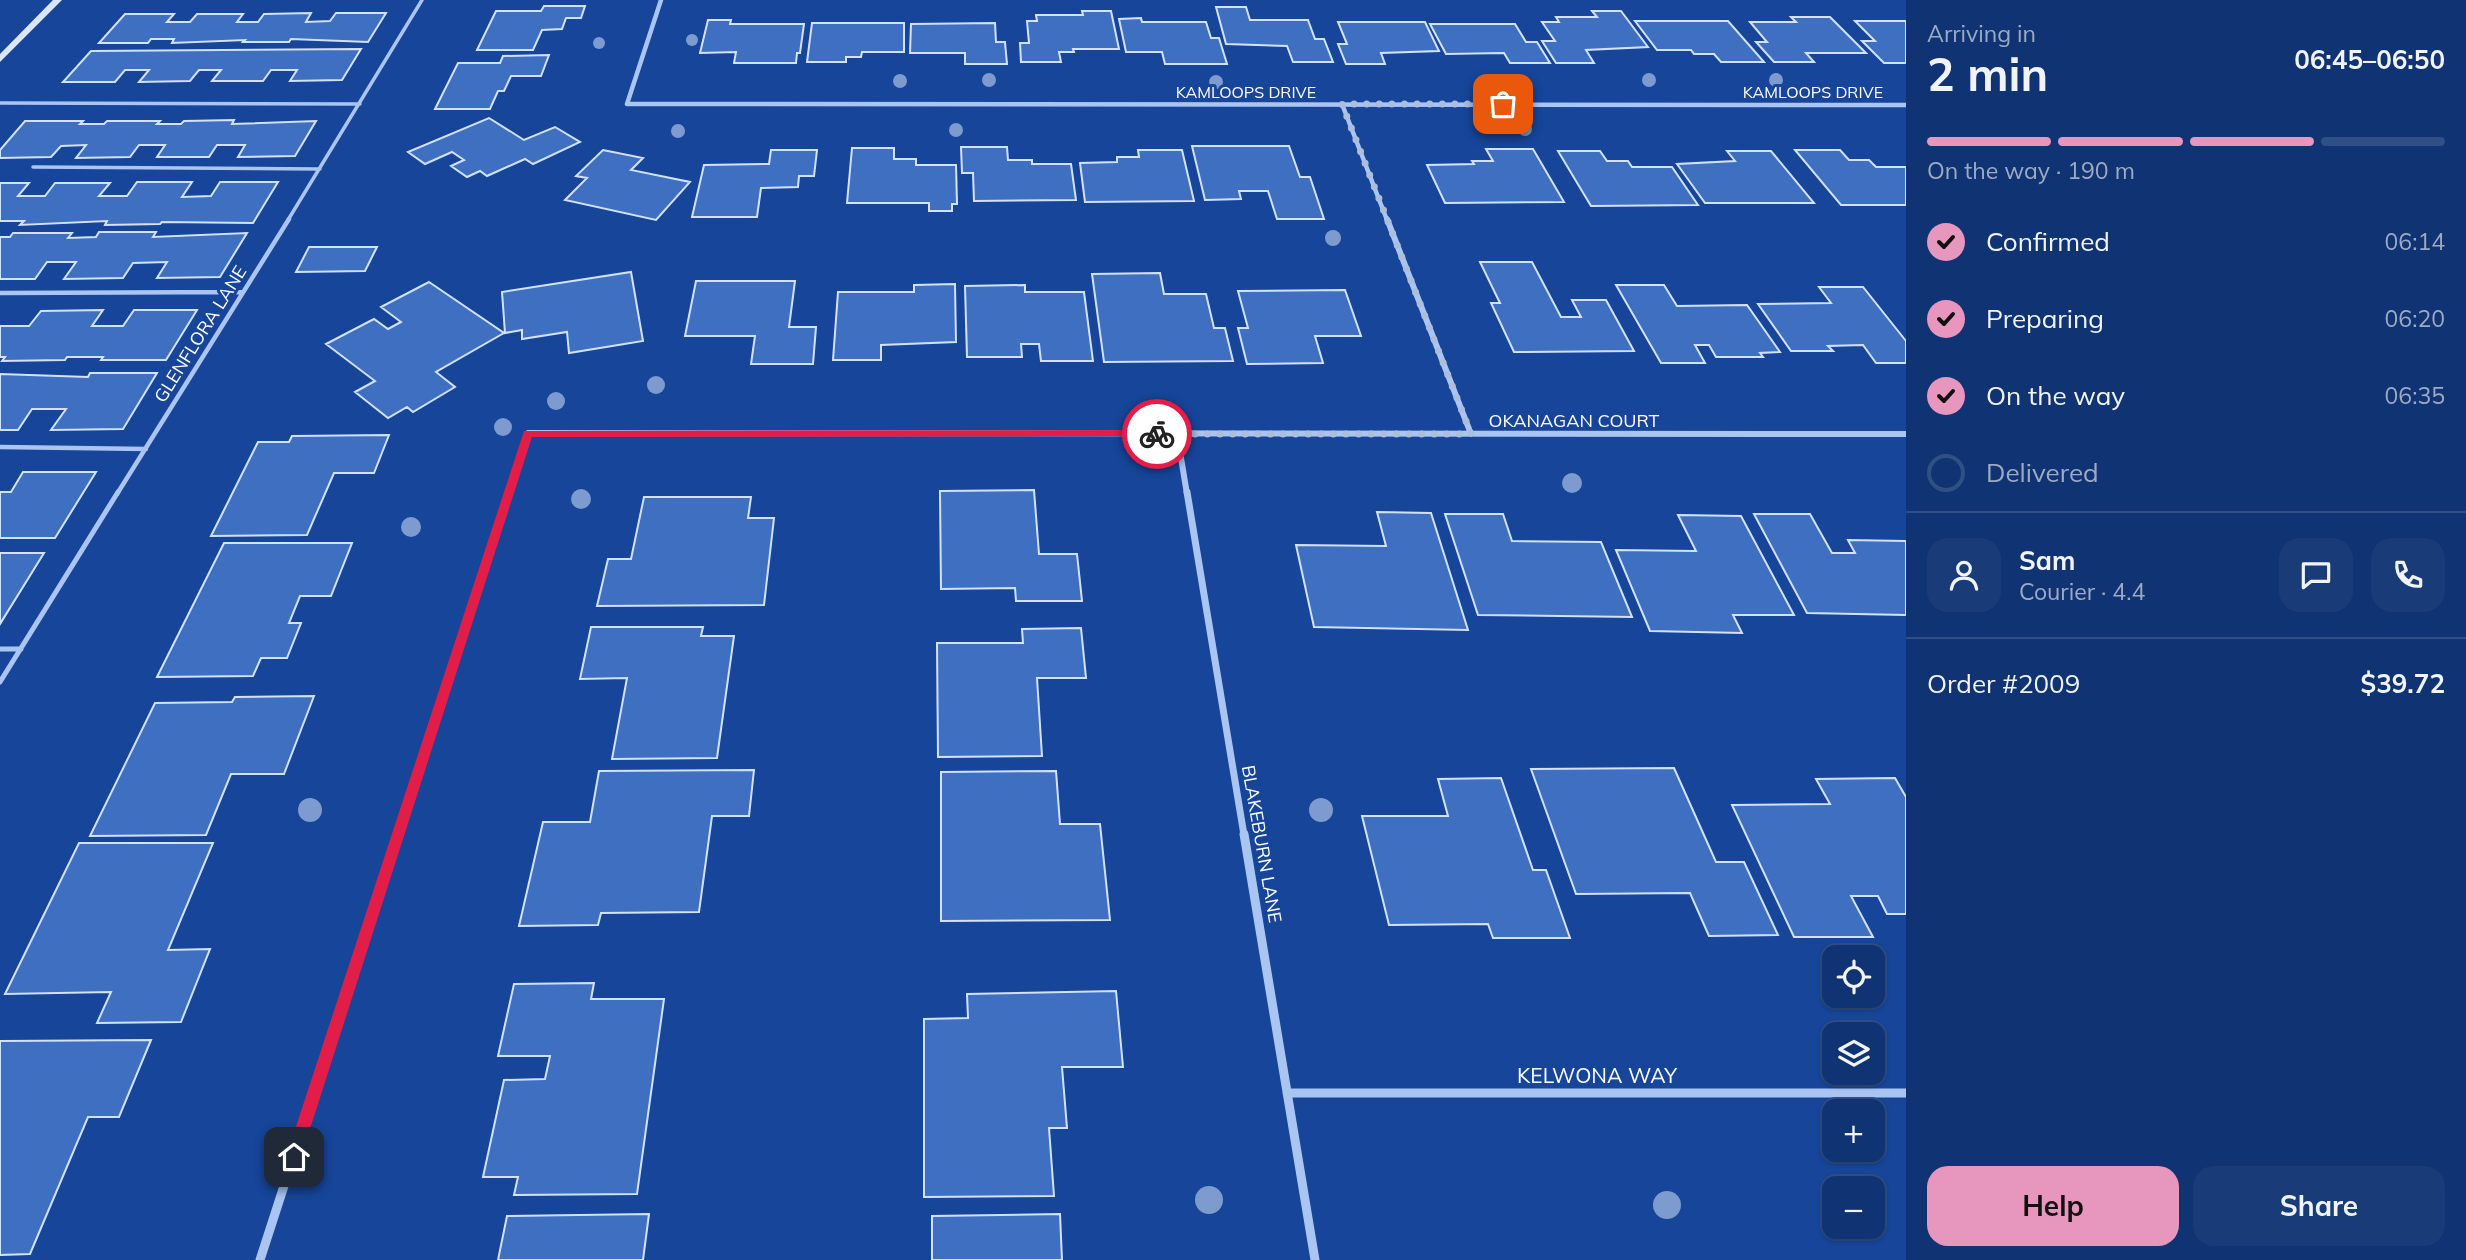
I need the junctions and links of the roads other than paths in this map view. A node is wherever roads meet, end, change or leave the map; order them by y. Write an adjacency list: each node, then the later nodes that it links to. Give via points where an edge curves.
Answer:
1 (58, 0): 4 (main road)
2 (422, 0): 6 (lane, GLENFLORA LANE)
3 (661, 0): 7 (street, KAMLOOPS DRIVE, via 627,104)
4 (0, 59)
5 (0, 103): 6 (lane)
6 (360, 104): 10 (lane, GLENFLORA LANE)
7 (1342, 104): 8 (street, KAMLOOPS DRIVE); 14 (street)
8 (1906, 105)
9 (33, 167): 10 (lane)
10 (320, 169): 11 (lane, GLENFLORA LANE)
11 (243, 292): 12 (lane); 17 (lane, GLENFLORA LANE)
12 (0, 293)
13 (1177, 434): 14 (street, OKANAGAN COURT); 21 (street, BLAKEBURN LANE); 23 (street, OKANAGAN COURT, via 528,433)
14 (1471, 434): 15 (street, OKANAGAN COURT)
15 (1906, 434)
16 (0, 447): 17 (lane)
17 (146, 449): 19 (lane, GLENFLORA LANE)
18 (0, 649): 19 (lane)
19 (20, 649): 20 (lane, GLENFLORA LANE)
20 (0, 681)
21 (1287, 1093): 22 (street, KELWONA WAY); 24 (street, BLAKEBURN LANE)
22 (1906, 1093)
23 (260, 1260)
24 (1315, 1260)

